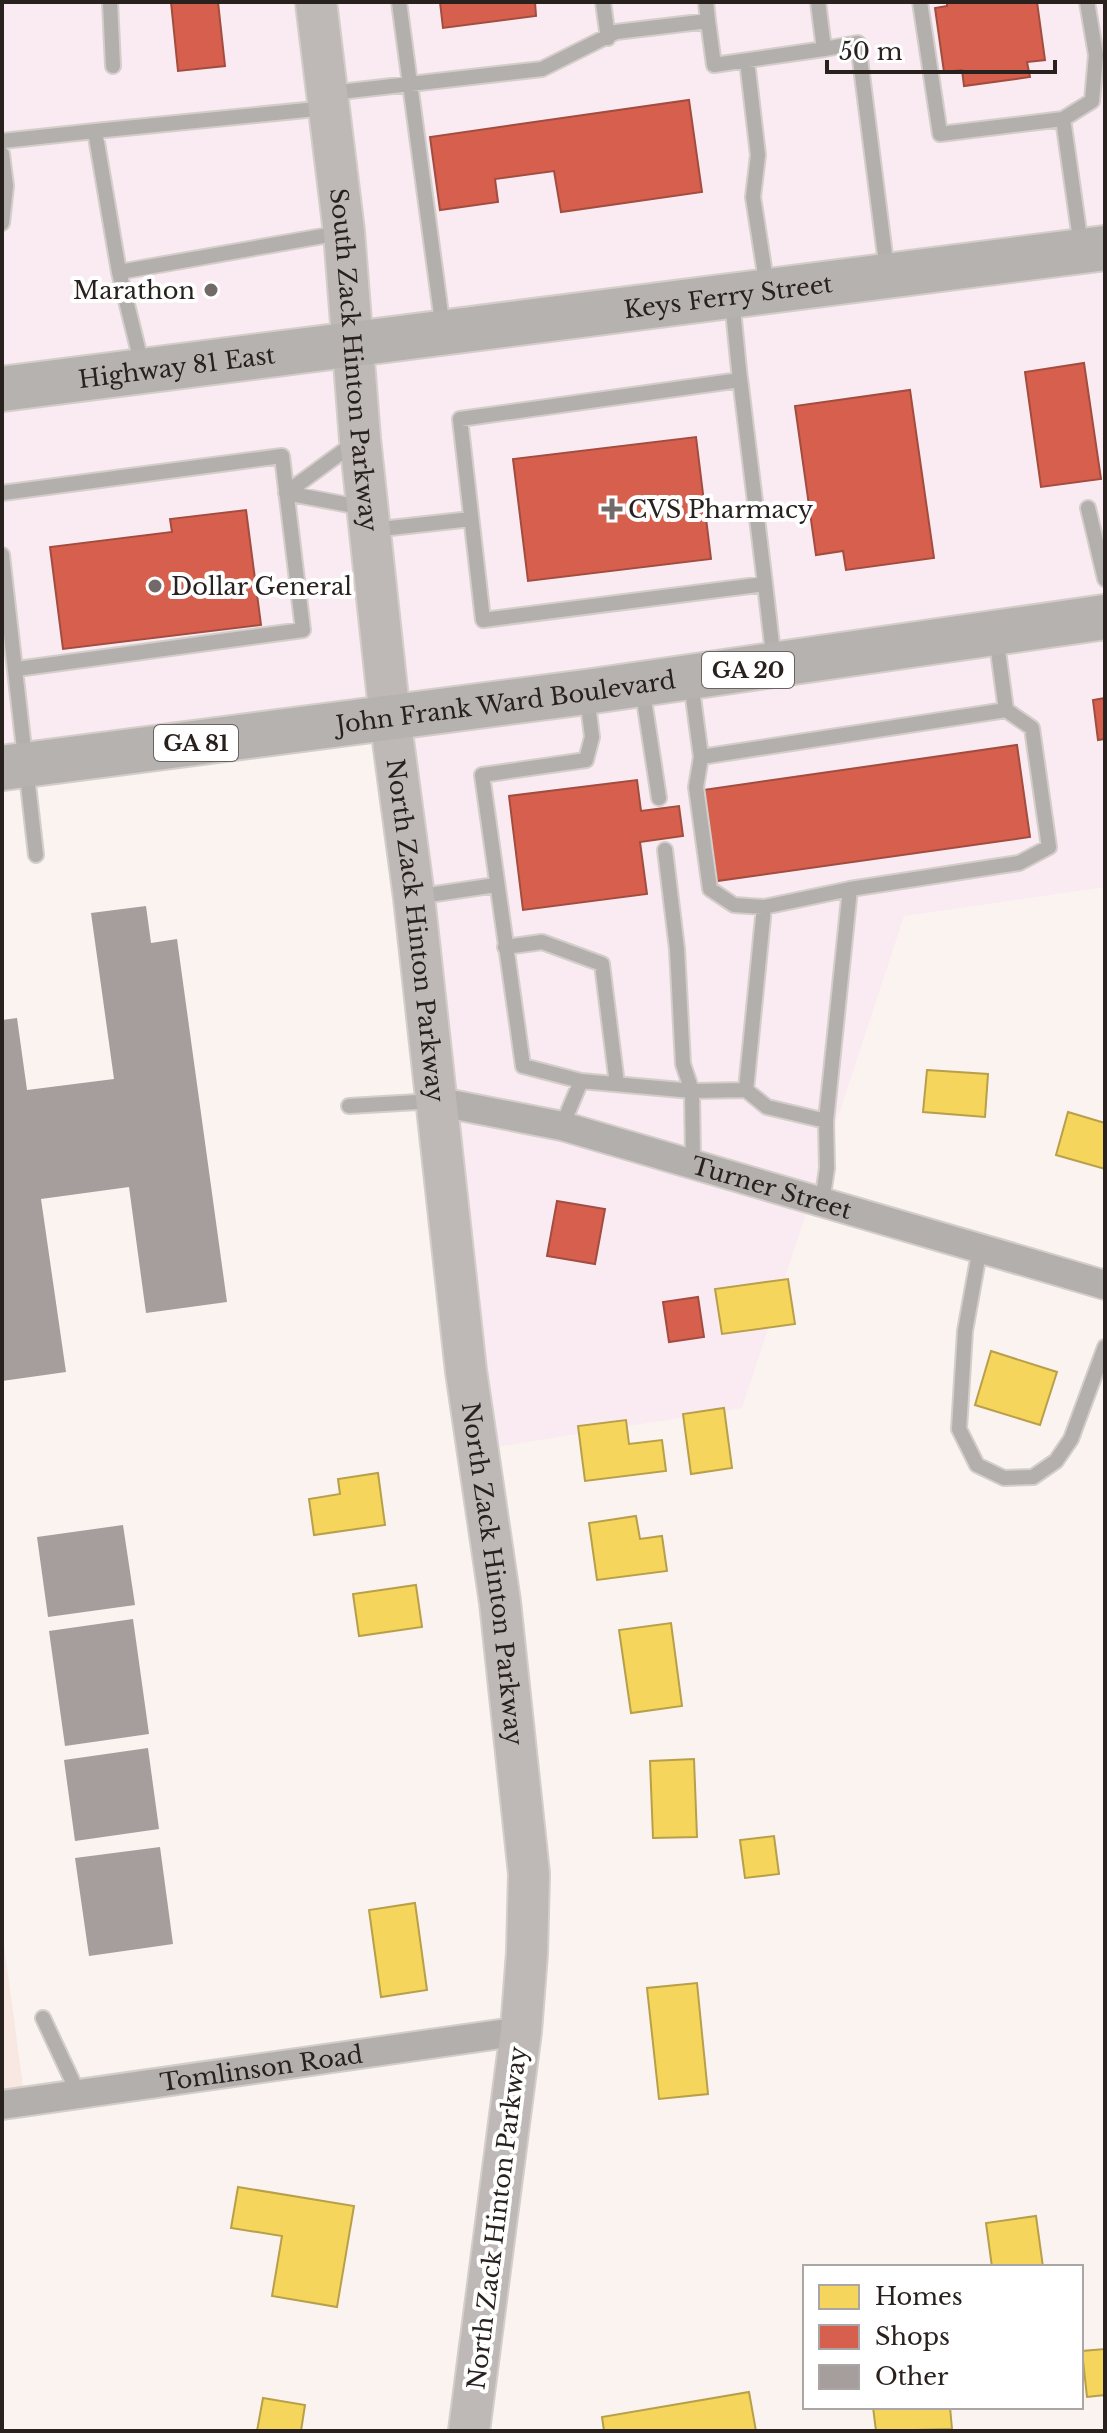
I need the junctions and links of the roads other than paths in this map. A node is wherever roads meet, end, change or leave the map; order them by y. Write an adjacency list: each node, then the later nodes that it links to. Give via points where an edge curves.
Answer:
1 (110, 2): 13 (lane)
2 (316, 2): 15 (main road, South Zack Hinton Parkway)
3 (399, 2): 14 (lane)
4 (603, 2): 10 (lane)
5 (706, 2): 9 (lane)
6 (818, 2): 11 (lane)
7 (920, 2): 16 (lane, via 940,134)
8 (1087, 2): 16 (lane, via 1096,55 1092,101)
9 (708, 21): 10 (lane, via 616,32); 12 (lane, via 714,65)
10 (608, 38): 14 (lane, via 542,69)
11 (824, 49): 12 (lane); 24 (lane, via 858,43)
12 (747, 61): 25 (lane, via 758,155)
13 (113, 66)
14 (410, 84): 15 (lane); 26 (lane)
15 (329, 101): 17 (lane); 21 (main road, South Zack Hinton Parkway)
16 (1063, 119): 22 (lane)
17 (95, 131): 18 (lane); 23 (lane)
18 (2, 141)
19 (2, 154): 20 (lane)
20 (2, 219)
21 (344, 232): 23 (lane); 27 (main road, South Zack Hinton Parkway)
22 (1093, 249): 24 (main road, Keys Ferry Street)
23 (119, 272): 28 (lane)
24 (888, 276): 25 (main road, Keys Ferry Street)
25 (750, 293): 26 (main road, Keys Ferry Street); 29 (lane)
26 (444, 333): 27 (main road, Keys Ferry Street)
27 (353, 344): 28 (main road, Highway 81 East); 31 (main road, South Zack Hinton Parkway)
28 (143, 371): 30 (main road, Highway 81 East)
29 (740, 378): 36 (lane, via 460,419); 39 (lane)
30 (2, 389)
31 (360, 439): 33 (lane); 35 (main road, South Zack Hinton Parkway)
32 (2, 493): 33 (lane, via 282,456)
33 (286, 493): 35 (lane); 43 (lane, via 303,630)
34 (1088, 508): 38 (lane)
35 (369, 519): 36 (lane); 48 (main road, South Zack Hinton Parkway)
36 (471, 519): 39 (lane, via 483,620)
37 (2, 555): 43 (lane)
38 (1105, 579)
39 (765, 584): 42 (lane)
40 (1105, 617): 41 (main road, John Frank Ward Boulevard / GA 20)
41 (995, 633): 42 (main road, John Frank Ward Boulevard / GA 20); 47 (lane)
42 (775, 666): 44 (main road, John Frank Ward Boulevard / GA 20)
43 (17, 669): 50 (lane)
44 (691, 677): 45 (main road, John Frank Ward Boulevard / GA 20); 49 (lane)
45 (642, 684): 46 (main road, John Frank Ward Boulevard / GA 20); 51 (lane)
46 (586, 692): 48 (main road, John Frank Ward Boulevard / GA 20); 54 (lane, via 592,737 586,760 482,775)
47 (1006, 710): 49 (lane); 55 (lane, via 1032,728 1049,847 1019,863)
48 (390, 718): 50 (main road, John Frank Ward Boulevard / GA 81); 56 (main road, North Zack Hinton Parkway)
49 (701, 757): 57 (lane, via 696,787 710,889 734,905)
50 (15, 766): 53 (lane)
51 (659, 798)
52 (665, 850): 62 (lane, via 683,1064)
53 (36, 855)
54 (496, 885): 56 (lane); 58 (lane)
55 (850, 889): 57 (lane); 65 (lane)
56 (414, 897): 63 (main road, North Zack Hinton Parkway)
57 (764, 907): 61 (lane)
58 (505, 947): 59 (lane, via 523,1066); 60 (lane, via 542,942 602,964)
59 (581, 1081): 60 (lane); 66 (lane)
60 (617, 1084): 62 (lane)
61 (746, 1090): 62 (lane); 65 (lane, via 767,1107)
62 (692, 1091): 67 (lane)
63 (435, 1101): 64 (lane); 66 (street, Turner Street); 73 (main road, North Zack Hinton Parkway, via 521,1781 529,1874)
64 (349, 1106)
65 (826, 1121): 68 (lane)
66 (562, 1126): 67 (street, Turner Street)
67 (693, 1162): 68 (street, Turner Street)
68 (822, 1202): 69 (street, Turner Street)
69 (980, 1248): 70 (street, Turner Street); 71 (lane, via 965,1331 959,1429 977,1465 1004,1478 1033,1477 1056,1461 1071,1439)
70 (1105, 1285)
71 (1105, 1347)
72 (43, 2018): 74 (lane)
73 (521, 2031): 74 (street, Tomlinson Road); 76 (main road, North Zack Hinton Parkway)
74 (79, 2095): 75 (street, Tomlinson Road)
75 (2, 2105)
76 (469, 2431)

